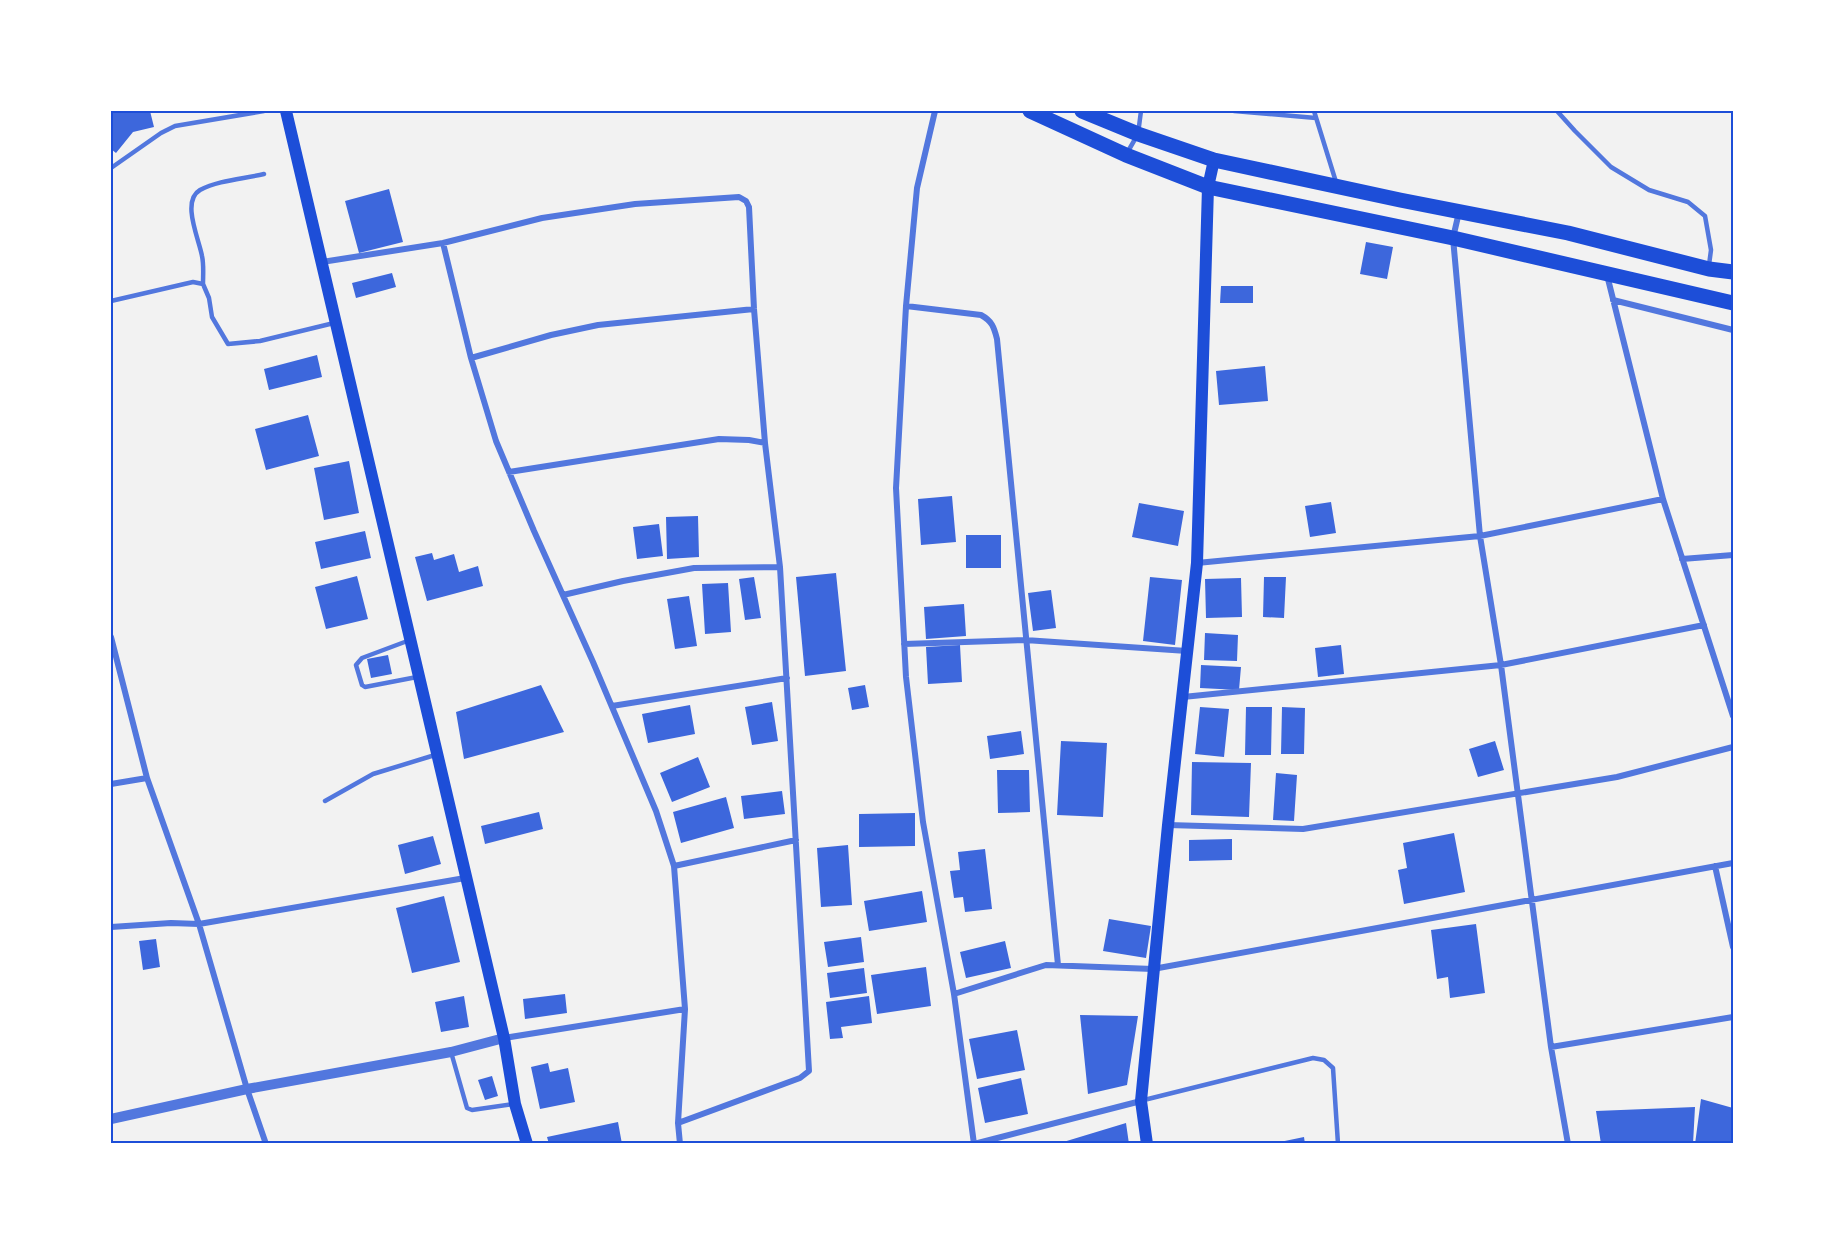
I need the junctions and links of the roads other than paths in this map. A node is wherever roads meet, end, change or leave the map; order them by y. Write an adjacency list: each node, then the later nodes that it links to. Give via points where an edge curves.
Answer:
1 (264, 111): 14 (lane, via 175,126)
2 (286, 111): 21 (main road)
3 (935, 111): 30 (street, via 917,188)
4 (1030, 111): 12 (main road)
5 (1082, 111): 11 (main road)
6 (1141, 111): 11 (lane)
7 (1234, 111): 10 (lane)
8 (1314, 111): 10 (lane)
9 (1557, 111): 22 (lane, via 1611,167 1649,189 1688,202 1705,216 1711,250)
10 (1316, 118): 16 (lane)
11 (1138, 134): 12 (lane); 13 (main road)
12 (1126, 155): 17 (main road)
13 (1214, 160): 16 (main road); 17 (main road)
14 (111, 168)
15 (264, 174): 25 (lane, via 216,184 198,191 191,200 203,259)
16 (1338, 187): 18 (main road)
17 (1208, 188): 19 (main road); 41 (main road)
18 (1459, 212): 19 (street); 22 (main road, via 1568,233)
19 (1454, 238): 24 (main road); 38 (street)
20 (443, 243): 21 (street); 31 (street, via 542,218 635,204 739,197 749,207); 34 (street)
21 (322, 262): 32 (main road)
22 (1709, 269): 23 (main road); 26 (main road)
23 (1733, 272)
24 (1607, 275): 26 (main road); 27 (street)
25 (202, 284): 28 (lane, via 193,282); 32 (lane, via 212,317 228,344 260,341)
26 (1702, 296): 29 (main road)
27 (1613, 300): 33 (street); 37 (street)
28 (111, 301)
29 (1733, 303)
30 (906, 306): 47 (street, via 981,315 994,325); 48 (street, via 896,488)
31 (754, 309): 34 (street, via 598,325); 35 (street)
32 (336, 323): 46 (main road)
33 (1733, 331)
34 (471, 358): 36 (street)
35 (765, 443): 36 (street, via 719,439); 42 (street)
36 (509, 472): 43 (street)
37 (1663, 499): 38 (street); 40 (street)
38 (1480, 536): 41 (street); 50 (street)
39 (1733, 555): 40 (street)
40 (1682, 559): 44 (street)
41 (1197, 563): 49 (main road)
42 (780, 567): 43 (street, via 694,568); 52 (street)
43 (563, 595): 54 (street)
44 (1704, 625): 50 (street); 55 (street)
45 (111, 637): 58 (street)
46 (411, 640): 51 (main road); 51 (lane, via 362,658 356,664 365,687)
47 (1025, 640): 48 (street); 49 (street); 72 (street)
48 (904, 644): 74 (street, via 923,822)
49 (1187, 651): 53 (main road)
50 (1501, 664): 53 (street); 60 (street)
51 (420, 677): 57 (main road)
52 (787, 678): 54 (street); 63 (street)
53 (1183, 697): 62 (main road)
54 (612, 706): 65 (street, via 656,810)
55 (1733, 717)
56 (1733, 747): 60 (street, via 1617,777)
57 (436, 754): 61 (lane, via 373,774); 67 (main road)
58 (147, 777): 59 (street); 69 (street)
59 (111, 784)
60 (1518, 794): 62 (street, via 1303,829); 68 (street)
61 (325, 801)
62 (1168, 825): 73 (main road)
63 (796, 840): 65 (street); 84 (street, via 809,1071 800,1078)
64 (1733, 863): 66 (street)
65 (674, 866): 75 (street)
66 (1715, 866): 68 (street); 71 (street)
67 (465, 878): 69 (street); 77 (main road)
68 (1532, 899): 73 (street); 78 (street)
69 (199, 924): 70 (street); 80 (street)
70 (111, 927)
71 (1733, 947)
72 (1058, 965): 73 (street); 74 (street, via 1046,965)
73 (1154, 969): 81 (main road)
74 (954, 994): 88 (street)
75 (685, 1009): 77 (street); 84 (street)
76 (1733, 1017): 78 (street)
77 (504, 1038): 79 (street); 82 (main road)
78 (1551, 1047): 91 (street)
79 (451, 1052): 80 (street); 82 (lane, via 467,1108)
80 (246, 1089): 83 (street); 85 (street)
81 (1141, 1101): 88 (street); 89 (main road); 90 (lane, via 1312,1058 1324,1060 1332,1068)
82 (514, 1104): 86 (main road)
83 (111, 1119)
84 (678, 1123): 87 (street)
85 (266, 1144)
86 (526, 1144)
87 (680, 1144)
88 (974, 1144)
89 (1147, 1144)
90 (1338, 1144)
91 (1568, 1144)

